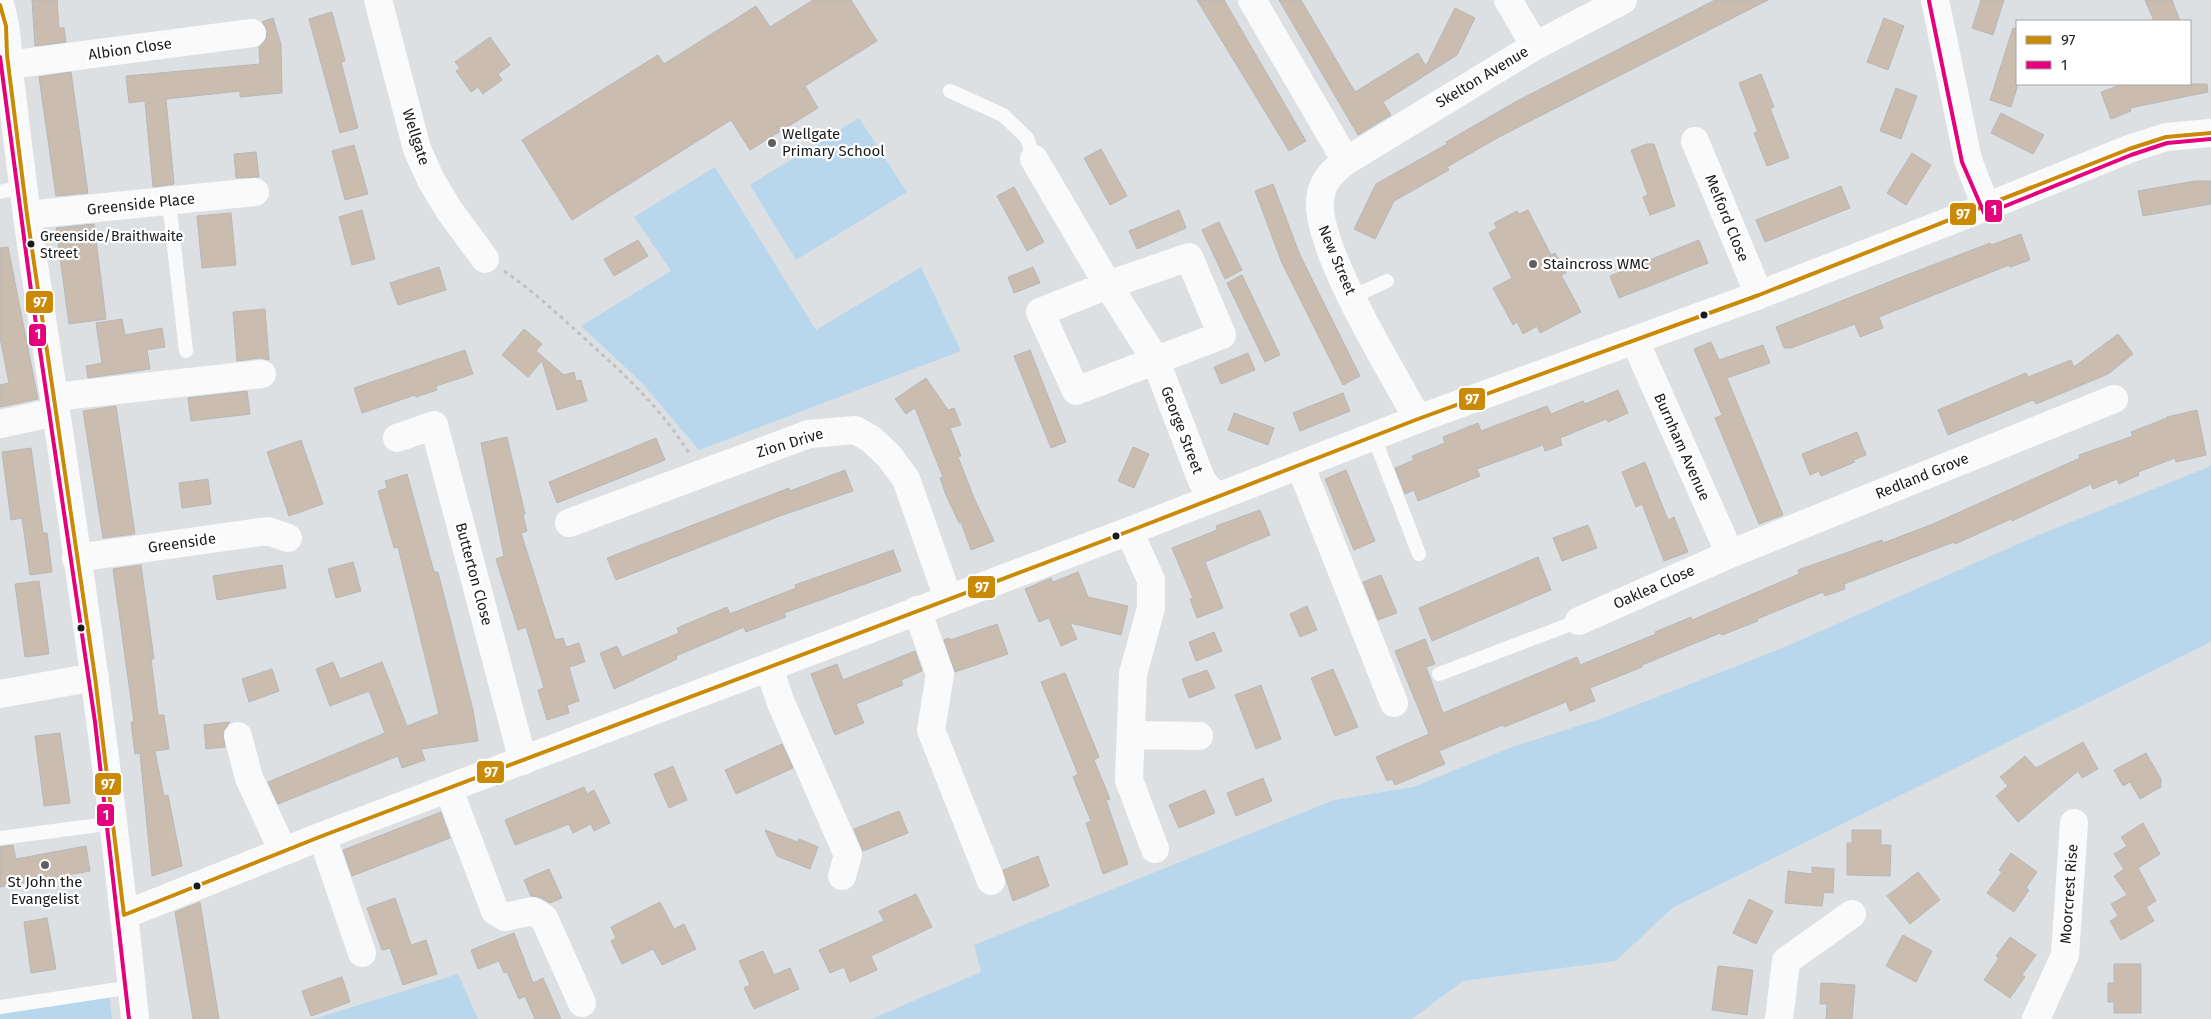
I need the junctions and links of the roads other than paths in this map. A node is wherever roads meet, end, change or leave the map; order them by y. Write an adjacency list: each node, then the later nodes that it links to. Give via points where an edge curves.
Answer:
1 (378, 0): 20 (street, Wellgate, via 417,149 449,210)
2 (1252, 0): 14 (street)
3 (1508, 0): 8 (street)
4 (1623, 0): 8 (street, Skelton Avenue)
5 (1934, 0): 18 (street, via 1968,160)
6 (0, 5): 9 (street, via 6,26)
7 (252, 32): 9 (street, Albion Close)
8 (1534, 46): 14 (street, Skelton Avenue)
9 (5, 56): 15 (street)
10 (950, 91): 13 (lane, via 1003,115 1027,138)
11 (2211, 133): 18 (street, via 2166,137 2129,149)
12 (1695, 141): 23 (street, Melford Close)
13 (1034, 159): 22 (street, George Street)
14 (1346, 161): 24 (street, New Street, via 1330,173 1320,194 1320,220)
15 (12, 189): 19 (street)
16 (255, 192): 17 (street, Greenside Place)
17 (169, 202): 19 (street, Greenside Place); 26 (lane)
18 (1986, 207): 23 (street)
19 (27, 216): 30 (street)
20 (485, 260)
21 (1387, 281): 24 (lane)
22 (1108, 285): 27 (street, George Street); 27 (street, via 1189,257 1222,335); 27 (street, via 1040,312 1076,391)
23 (1758, 295): 25 (street)
24 (1352, 297): 31 (street, New Street)
25 (1635, 341): 31 (street); 41 (street, Burnham Avenue)
26 (186, 350)
27 (1155, 359): 36 (street, George Street, via 1202,481)
28 (262, 374): 30 (street)
29 (2114, 399): 41 (street, Redland Grove)
30 (55, 405): 32 (street); 42 (street)
31 (1418, 419): 33 (street)
32 (0, 424)
33 (1374, 437): 35 (street); 40 (lane)
34 (397, 438): 54 (street, Butterton Close, via 434,426)
35 (1300, 466): 36 (street); 50 (street)
36 (1216, 497): 38 (street)
37 (569, 524): 43 (street, Zion Drive, via 809,434 855,430 871,439 889,456 906,480)
38 (1132, 530): 43 (street); 51 (street, via 1151,580 1151,608 1133,674)
39 (288, 538): 42 (street, Greenside, via 268,531)
40 (1419, 554)
41 (1730, 554): 45 (street, Oaklea Close)
42 (76, 558): 48 (street)
43 (948, 598): 44 (street)
44 (917, 610): 46 (street); 63 (street, via 940,674 930,730)
45 (1579, 621): 47 (lane)
46 (769, 668): 54 (street); 62 (street, via 781,703 848,855)
47 (1439, 674)
48 (95, 678): 49 (street); 56 (street)
49 (0, 694)
50 (1394, 703)
51 (1132, 735): 53 (street); 60 (street, via 1129,780)
52 (238, 736): 61 (street, via 249,778)
53 (1199, 736)
54 (523, 761): 55 (street)
55 (449, 790): 58 (street); 68 (street, via 495,911 505,917 533,911 544,918)
56 (114, 823): 59 (lane); 64 (street)
57 (2074, 823): 72 (street, Moorcrest Rise, via 2065,955)
58 (322, 836): 61 (street); 66 (street)
59 (0, 838)
60 (1155, 849)
61 (283, 851): 64 (street)
62 (842, 876)
63 (991, 881)
64 (124, 914): 67 (street)
65 (1852, 914): 71 (street, via 1786,961)
66 (362, 953)
67 (132, 987): 69 (lane); 70 (street)
68 (582, 1003)
69 (0, 1007)
70 (135, 1019)
71 (1779, 1019)
72 (2036, 1019)

